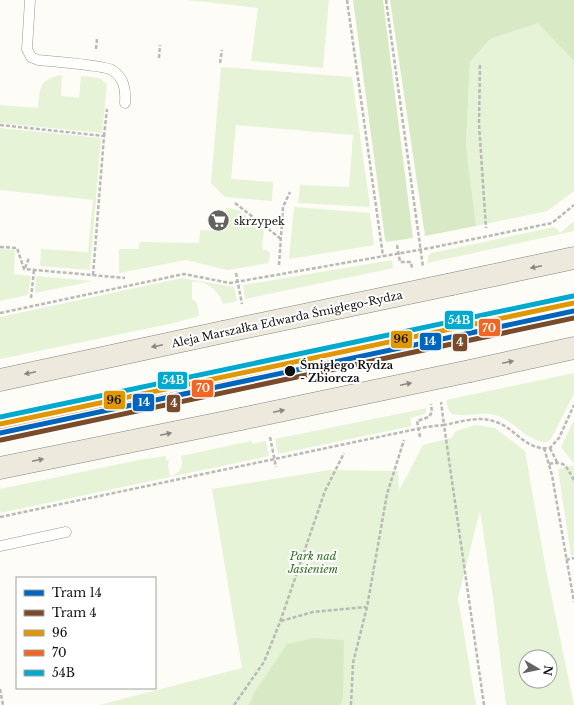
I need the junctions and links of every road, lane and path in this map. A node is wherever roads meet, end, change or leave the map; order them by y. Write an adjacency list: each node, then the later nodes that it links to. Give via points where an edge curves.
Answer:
1 (30, 0): 9 (lane, via 27,49 30,57 111,70 122,80 126,88)
2 (347, 0): 20 (path)
3 (386, 0): 18 (path)
4 (160, 45): 6 (path)
5 (222, 50): 7 (path)
6 (159, 58)
7 (220, 63)
8 (480, 65): 14 (path, via 479,124)
9 (126, 103)
10 (0, 125): 29 (path, via 104,136)
11 (290, 192): 15 (path, via 283,207)
12 (235, 203): 15 (path)
13 (574, 205): 18 (path, via 552,223)
14 (486, 228)
15 (281, 239): 23 (path)
16 (397, 245): 19 (path)
17 (0, 246): 25 (path, via 17,248)
18 (420, 250): 19 (path); 24 (path)
19 (398, 253): 20 (path); 27 (path, via 400,262 411,262)
20 (383, 256): 31 (path)
21 (29, 258): 25 (path)
22 (574, 258): 37 (main road, Aleja Marszałka Edwarda Śmigłego-Rydza, one-way to 37, bridge)
23 (279, 265)
24 (423, 268)
25 (24, 269): 26 (path)
26 (34, 270): 29 (path); 32 (path)
27 (412, 270)
28 (236, 273): 31 (path)
29 (93, 275): 30 (path)
30 (125, 278)
31 (238, 282): 33 (path); 35 (path, via 230,283 184,274)
32 (31, 298)
33 (242, 300)
34 (574, 303): 41 (lane)
35 (0, 313)
36 (574, 348): 54 (main road, one-way to 36, bridge)
37 (0, 380)
38 (441, 402): 42 (path)
39 (431, 404): 43 (path, via 432,412 429,417 417,421)
40 (574, 405): 48 (path, via 559,438)
41 (0, 424)
42 (444, 425): 43 (path); 47 (path, via 475,419 494,421 504,425 534,448); 68 (path)
43 (419, 428): 44 (path); 50 (path)
44 (420, 436)
45 (270, 437): 50 (path)
46 (404, 440): 62 (path, via 387,494)
47 (544, 448): 48 (path); 52 (path)
48 (550, 448): 51 (path)
49 (344, 453): 63 (path, via 325,491)
50 (274, 459): 53 (path); 56 (path)
51 (557, 462): 52 (path); 55 (path, via 566,465)
52 (549, 464): 60 (path)
53 (276, 467)
54 (0, 468)
55 (574, 480)
56 (0, 517)
57 (66, 532): 58 (lane)
58 (0, 546)
59 (574, 558): 60 (path)
60 (566, 560): 61 (path)
61 (574, 602)
62 (367, 607): 63 (path, via 314,612); 67 (path, via 353,663)
63 (280, 622): 66 (path, via 264,662)
64 (0, 689): 65 (path)
65 (3, 705)
66 (234, 705)
67 (351, 705)
68 (484, 705)

